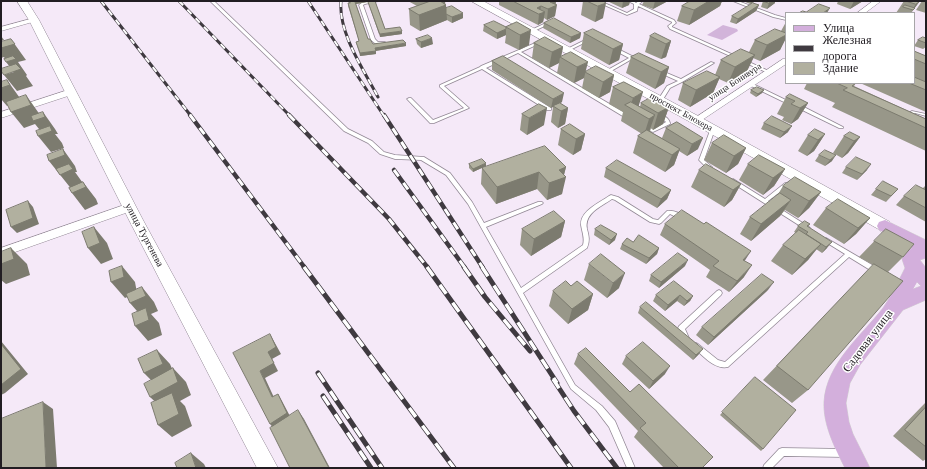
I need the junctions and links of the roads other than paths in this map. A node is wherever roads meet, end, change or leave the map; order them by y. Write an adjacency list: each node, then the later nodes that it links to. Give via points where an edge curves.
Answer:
1 (22, 1): 13 (street, улица Тургенева)
2 (212, 1): 55 (lane, via 346,130 370,142 382,153 395,157 422,158 448,174)
3 (377, 1): 19 (lane, via 361,5 372,40 380,43)
4 (476, 1): 16 (street, проспект Блюхера)
5 (597, 1): 10 (lane, via 627,14 636,10)
6 (630, 1): 10 (lane)
7 (641, 1): 10 (lane)
8 (735, 1): 12 (lane)
9 (878, 1): 11 (street)
10 (636, 4): 29 (lane, via 673,21 671,28)
11 (862, 12)
12 (785, 19)
13 (34, 20): 15 (street); 35 (street, улица Тургенева)
14 (553, 21): 16 (lane)
15 (1, 29)
16 (531, 31): 18 (street, проспект Блюхера)
17 (585, 35): 21 (lane, via 592,38)
18 (546, 40): 21 (street, проспект Блюхера); 22 (lane)
19 (392, 42)
20 (612, 48): 23 (lane)
21 (567, 50): 30 (street, проспект Блюхера)
22 (518, 52): 27 (lane); 34 (lane)
23 (633, 57): 24 (lane); 30 (lane)
24 (640, 61)
25 (712, 63): 31 (lane)
26 (784, 64): 29 (street, улица Бонивура)
27 (482, 67): 36 (lane, via 441,86 467,108 432,122); 38 (lane)
28 (654, 68): 31 (lane)
29 (769, 72): 33 (street, улица Бонивура)
30 (604, 73): 37 (street, проспект Блюхера)
31 (681, 82): 37 (lane, via 668,87)
32 (581, 84): 34 (lane)
33 (750, 84): 44 (street, улица Бонивура); 46 (lane)
34 (575, 86): 42 (lane)
35 (71, 92): 40 (street); 53 (street, улица Тургенева)
36 (409, 99)
37 (655, 99): 44 (street, проспект Блюхера)
38 (549, 109)
39 (656, 113): 45 (lane, via 668,122 653,131)
40 (1, 115)
41 (926, 115): 43 (lane, via 914,112)
42 (630, 118)
43 (903, 118)
44 (696, 120): 47 (street, проспект Блюхера)
45 (636, 122)
46 (841, 127)
47 (713, 129): 48 (lane, via 701,160); 50 (street, проспект Блюхера)
48 (718, 173)
49 (725, 177): 51 (lane)
50 (797, 177): 51 (lane); 56 (street, проспект Блюхера)
51 (765, 200): 57 (lane)
52 (540, 202): 55 (lane)
53 (130, 208): 59 (street); 68 (street, улица Тургенева)
54 (687, 221): 63 (lane, via 669,212 658,222 652,221 611,197 586,216 584,222 588,242 585,246)
55 (483, 226): 63 (lane)
56 (885, 226): 61 (main road)
57 (812, 230)
58 (818, 235): 60 (lane)
59 (1, 253)
60 (849, 254): 62 (lane); 66 (lane, via 726,365 716,362 684,336 681,328)
61 (921, 261): 64 (main road, Садовая улица)
62 (880, 273)
63 (520, 292): 69 (lane, via 573,387 600,408 612,424)
64 (900, 292): 65 (main road); 67 (main road, Садовая улица, via 843,373 836,393 836,415)
65 (926, 292)
66 (719, 293)
67 (854, 461): 70 (lane, via 782,452)
68 (268, 468)
69 (631, 468)
70 (767, 468)

